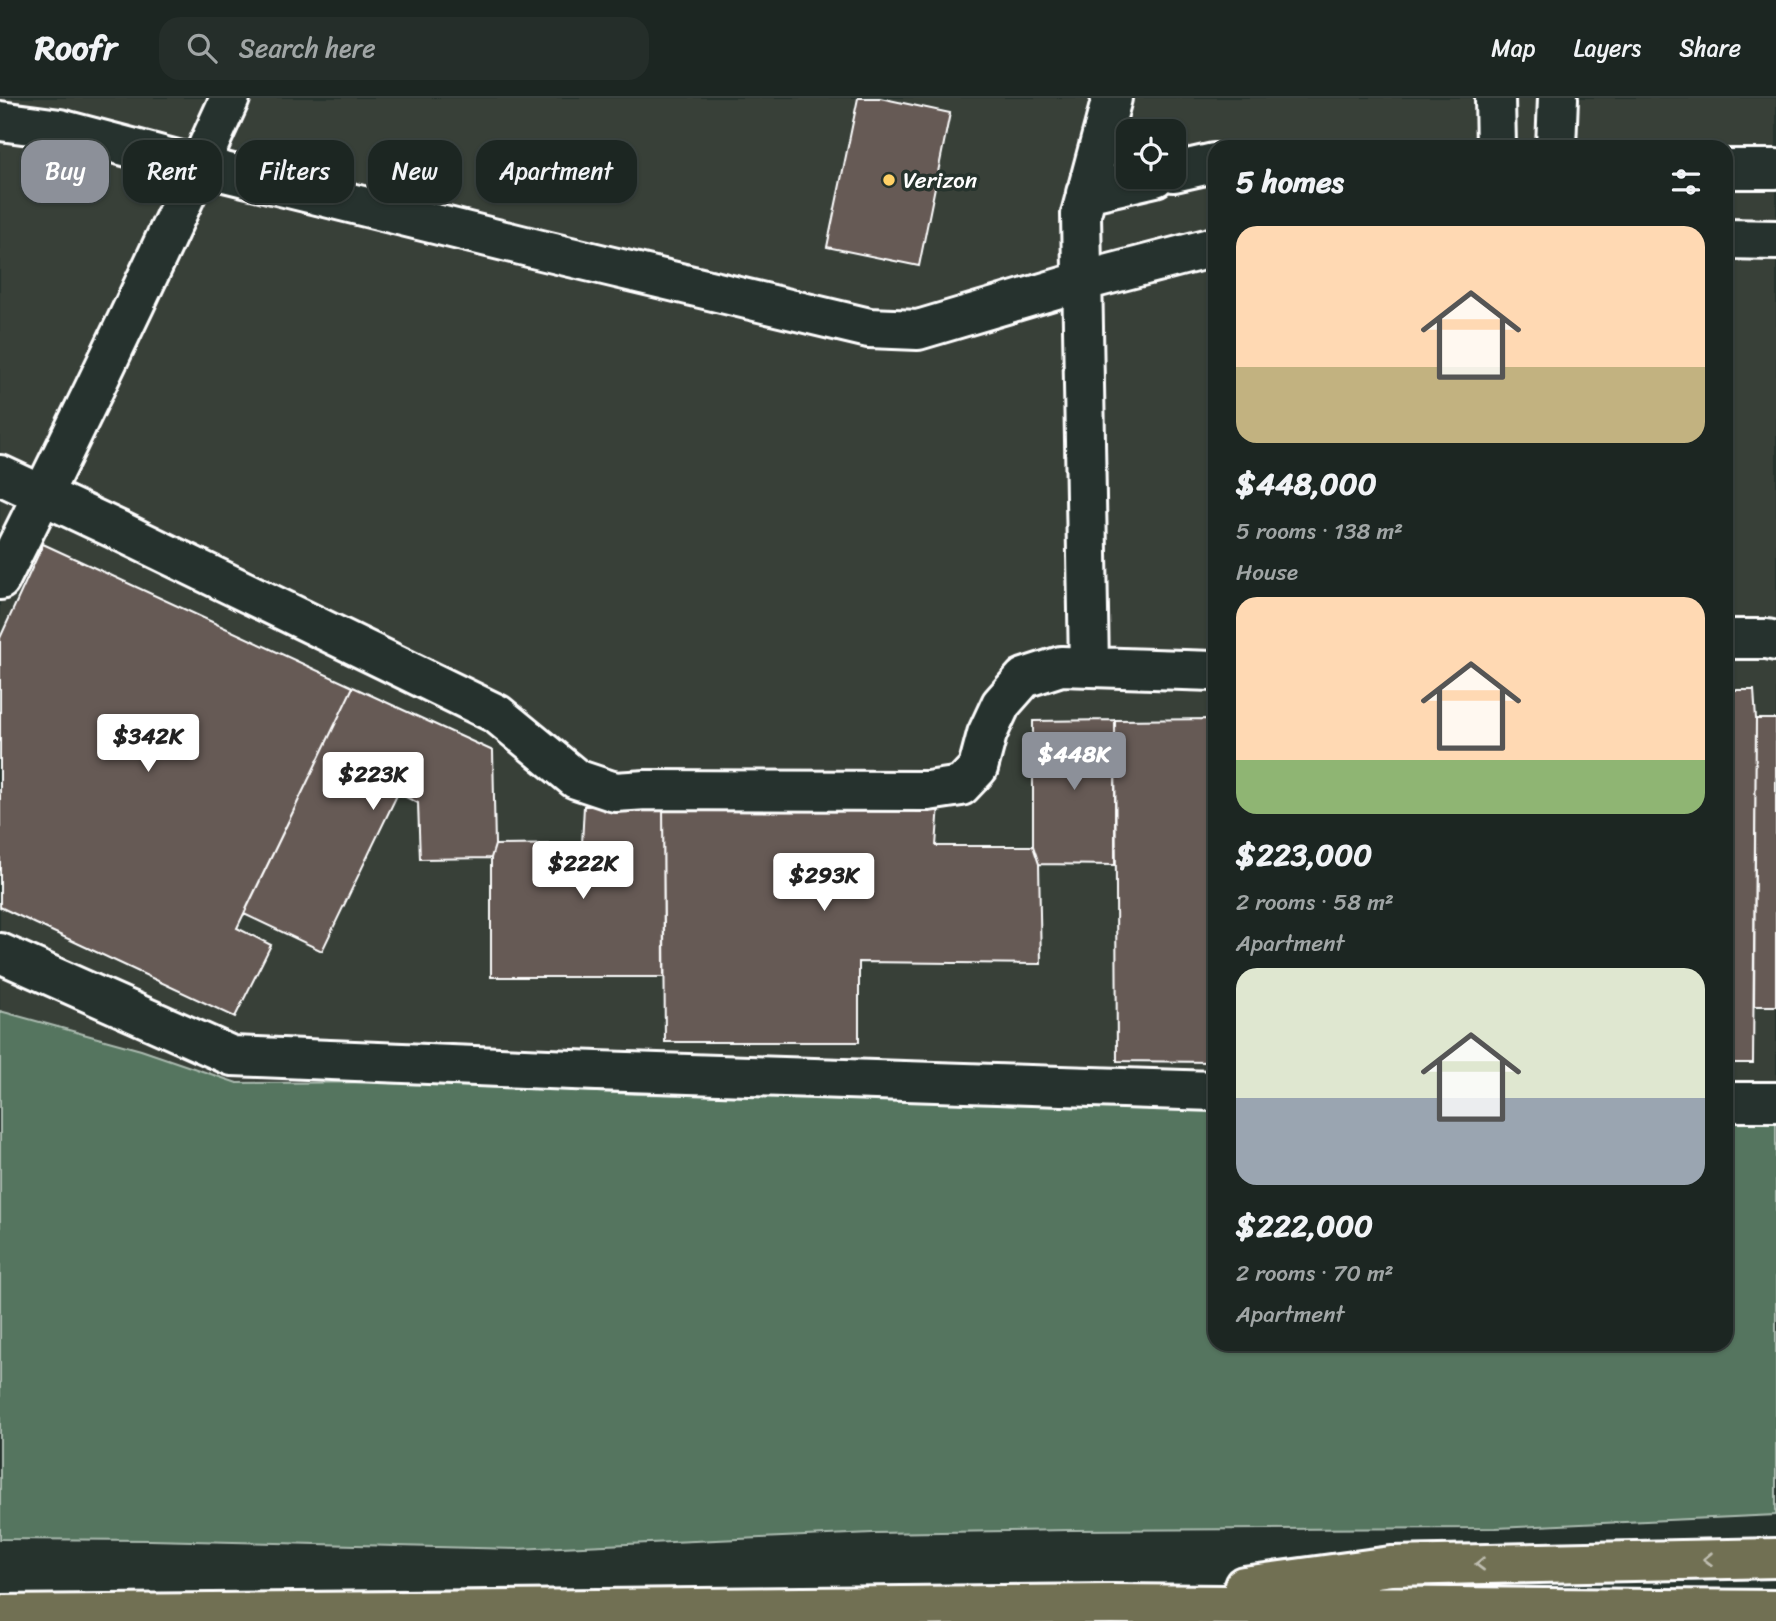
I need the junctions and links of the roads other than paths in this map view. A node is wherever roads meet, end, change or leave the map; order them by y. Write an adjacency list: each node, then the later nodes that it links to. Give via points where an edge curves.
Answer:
1 (230, 98): 6 (lane)
2 (1112, 98): 16 (lane)
3 (1495, 98): 7 (lane)
4 (1558, 98): 8 (lane)
5 (0, 121): 9 (lane, via 60,129)
6 (211, 140)
7 (1496, 140)
8 (1556, 140)
9 (123, 146)
10 (1208, 164): 11 (lane)
11 (1186, 169)
12 (1733, 169): 13 (lane)
13 (1776, 169)
14 (222, 171): 21 (lane, via 869,328 918,330)
15 (1116, 186): 16 (lane)
16 (1086, 193): 21 (lane, via 1081,214)
17 (182, 203): 23 (lane)
18 (1733, 239): 19 (lane)
19 (1776, 240)
20 (1208, 249): 21 (lane)
21 (1083, 281): 27 (lane)
22 (0, 475): 23 (lane)
23 (43, 495): 24 (lane); 27 (lane, via 497,714 576,779 615,792 928,791 961,786 978,768 1001,704 1024,678 1060,666)
24 (0, 580)
25 (1733, 639): 26 (lane)
26 (1776, 641)
27 (1089, 667): 28 (lane)
28 (1208, 671)
29 (0, 953): 30 (lane, via 232,1056)
30 (1208, 1091)
31 (1733, 1102): 32 (lane)
32 (1776, 1102)
33 (1776, 1558): 34 (highway, one-way to 34, via 1391,1566)
34 (1112, 1604): 35 (highway); 36 (highway)
35 (1776, 1610)
36 (0, 1615)

